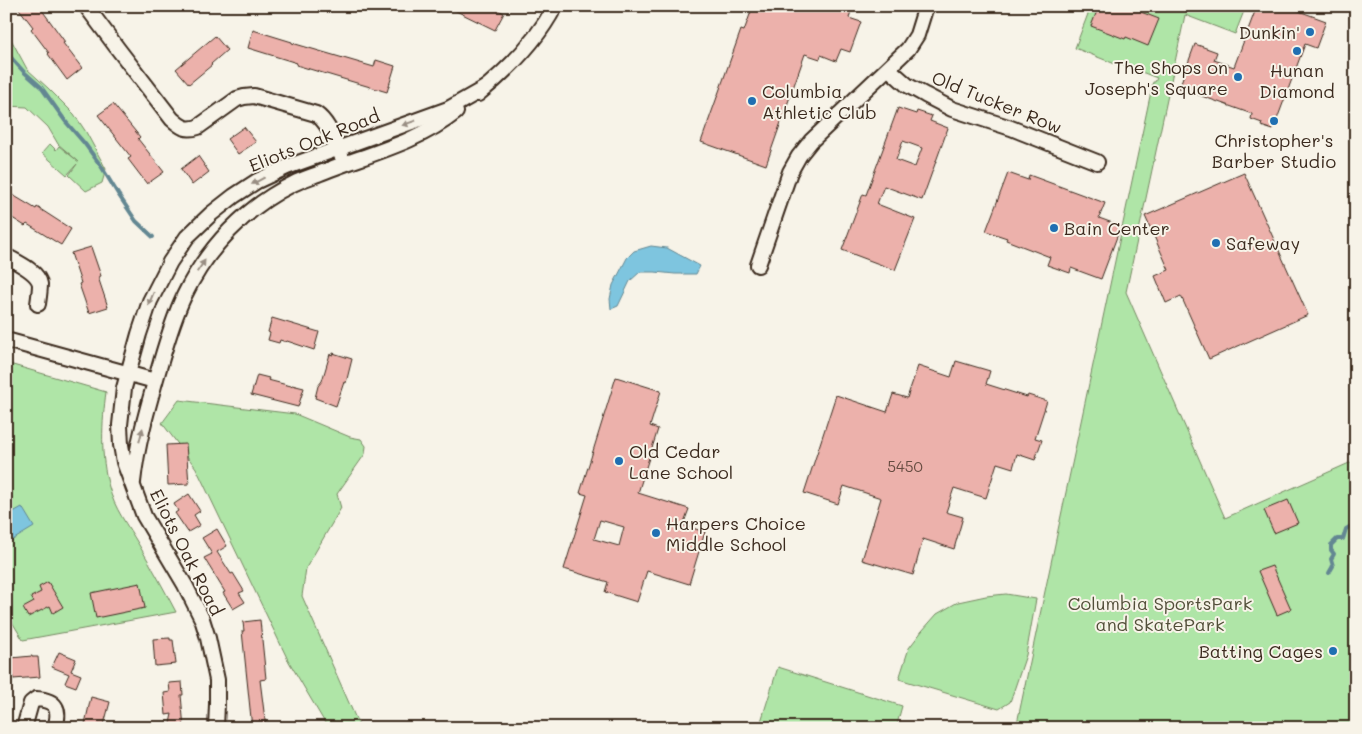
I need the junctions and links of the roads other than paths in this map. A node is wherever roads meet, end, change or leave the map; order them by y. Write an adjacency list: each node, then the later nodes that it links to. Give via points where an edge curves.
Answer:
1 (86, 6): 6 (street, via 179,125 191,129 237,99 254,96 316,114 325,123)
2 (555, 6): 5 (street, Eliots Oak Road, via 530,44)
3 (926, 6): 4 (street, via 917,35)
4 (889, 69): 7 (street, Old Tucker Row, via 907,85 952,109); 10 (street, via 799,156 790,172)
5 (485, 88): 6 (street, Eliots Oak Road, one-way to 6, via 448,108); 8 (street, Eliots Oak Road, via 452,115 420,135)
6 (338, 148): 8 (street); 13 (street, Eliots Oak Road, one-way to 13, via 257,181 210,214 187,237 150,301)
7 (1097, 162)
8 (345, 163): 14 (street, Eliots Oak Road, one-way to 8, via 184,295 228,231 293,184)
9 (6, 256): 11 (street, via 37,276 40,283)
10 (758, 265)
11 (38, 304)
12 (6, 340): 13 (street)
13 (128, 374): 14 (street); 15 (street, Eliots Oak Road, via 120,425 124,462)
14 (155, 382): 15 (street, Eliots Oak Road, one-way to 14, via 136,455)
15 (133, 482): 18 (street, Eliots Oak Road, via 144,516 202,619 217,680)
16 (24, 728): 17 (street, via 31,703 42,699 54,705 57,711)
17 (55, 728)
18 (216, 728)

